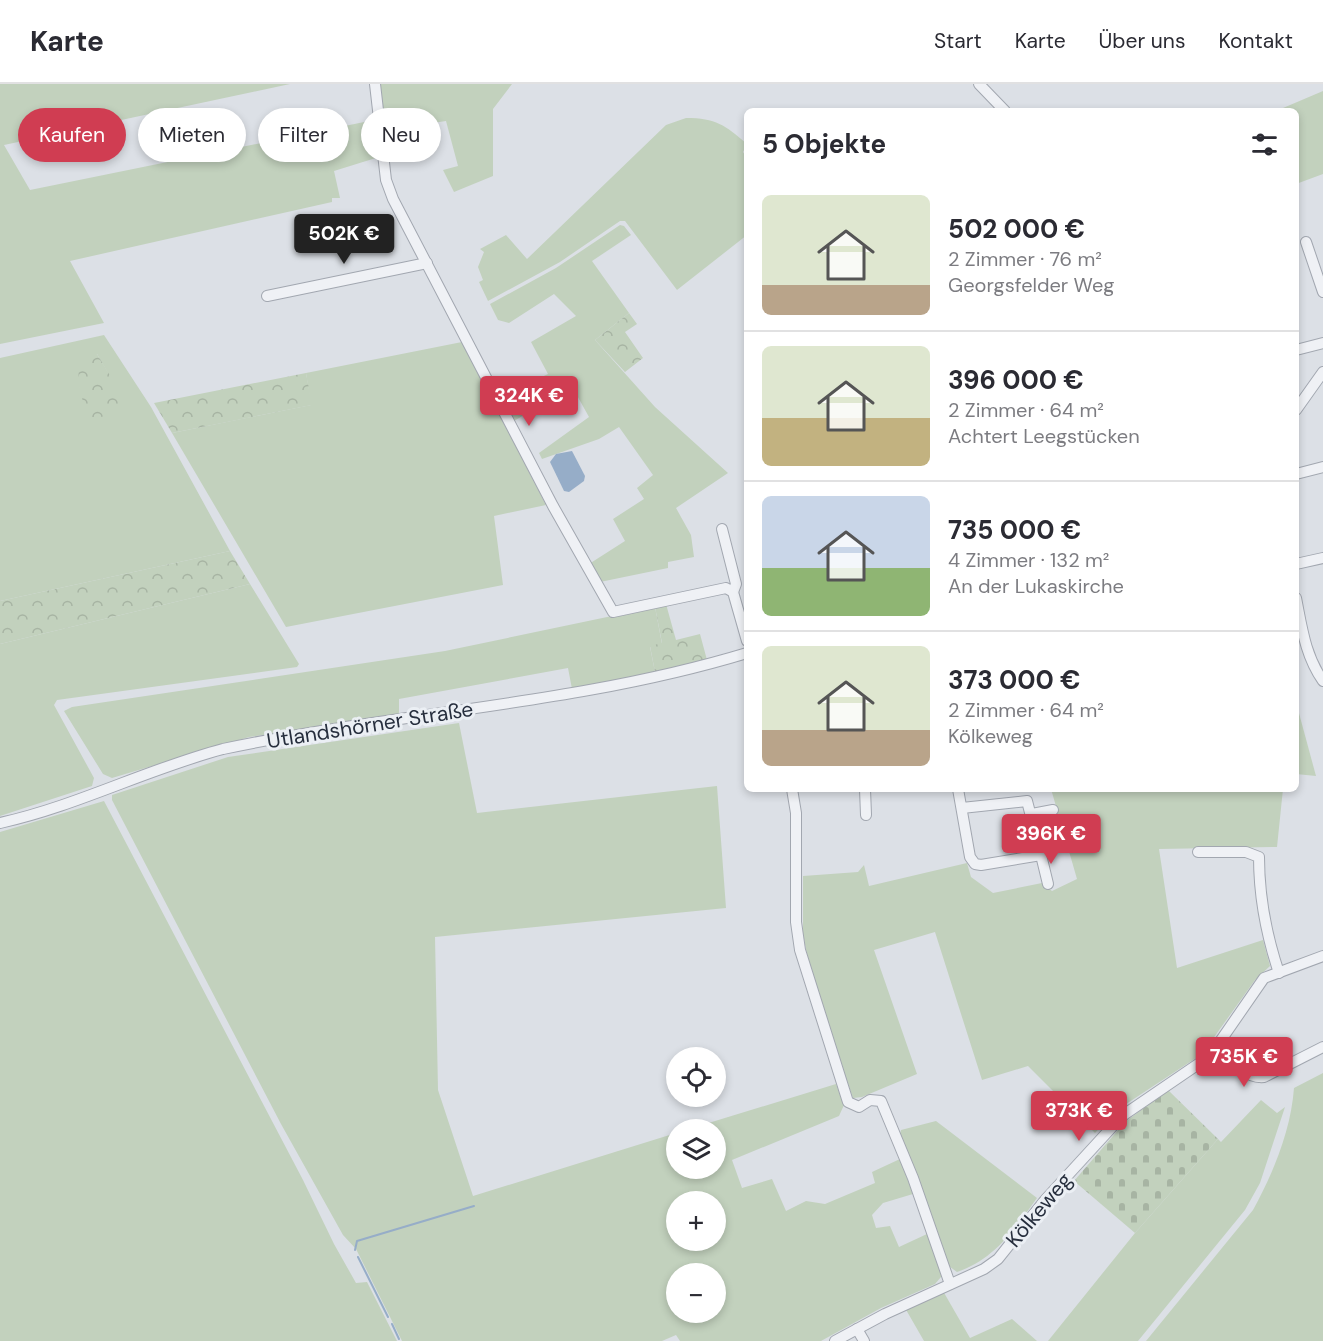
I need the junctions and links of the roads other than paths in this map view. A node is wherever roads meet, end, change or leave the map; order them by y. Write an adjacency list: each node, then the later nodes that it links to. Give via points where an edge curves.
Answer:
1 (375, 84): 5 (street, via 386,180)
2 (979, 84): 3 (street)
3 (1002, 108)
4 (1306, 242): 6 (street)
5 (427, 263): 7 (street); 17 (street, via 553,506 613,612 726,588)
6 (1323, 292)
7 (267, 296)
8 (1323, 343): 9 (street)
9 (1299, 349)
10 (1323, 372): 11 (street)
11 (1299, 406)
12 (1323, 467): 13 (street)
13 (1299, 473)
14 (722, 529): 17 (street, via 735,584)
15 (1323, 558): 16 (street)
16 (1299, 563)
17 (733, 592): 19 (street)
18 (1299, 614): 21 (street, via 1305,647)
19 (744, 630)
20 (744, 654): 29 (street, Utlandshörner Straße, via 587,692 223,749)
21 (1323, 681)
22 (792, 792): 37 (street, via 797,849 796,922 805,973 848,1102 859,1107 870,1100 881,1101)
23 (865, 792): 28 (street)
24 (959, 792): 25 (street)
25 (962, 808): 27 (street, via 1025,801); 31 (street, via 970,856 978,865)
26 (1053, 810): 27 (street)
27 (1032, 814): 31 (street)
28 (866, 815)
29 (0, 823)
30 (1198, 852): 34 (street, via 1246,852 1259,857 1266,936)
31 (1041, 855): 32 (street)
32 (1048, 884)
33 (1323, 956): 34 (street, Kölkeweg)
34 (1279, 973): 35 (street, Kölkeweg, via 1264,978)
35 (1218, 1043): 36 (street, via 1239,1067 1257,1078); 37 (street, Kölkeweg, via 1210,1056 1112,1126 998,1259)
36 (1323, 1047)
37 (950, 1284): 38 (street, Kölkeweg)
38 (857, 1329): 39 (street, Kölkeweg); 40 (street)
39 (835, 1341)
40 (864, 1341)

